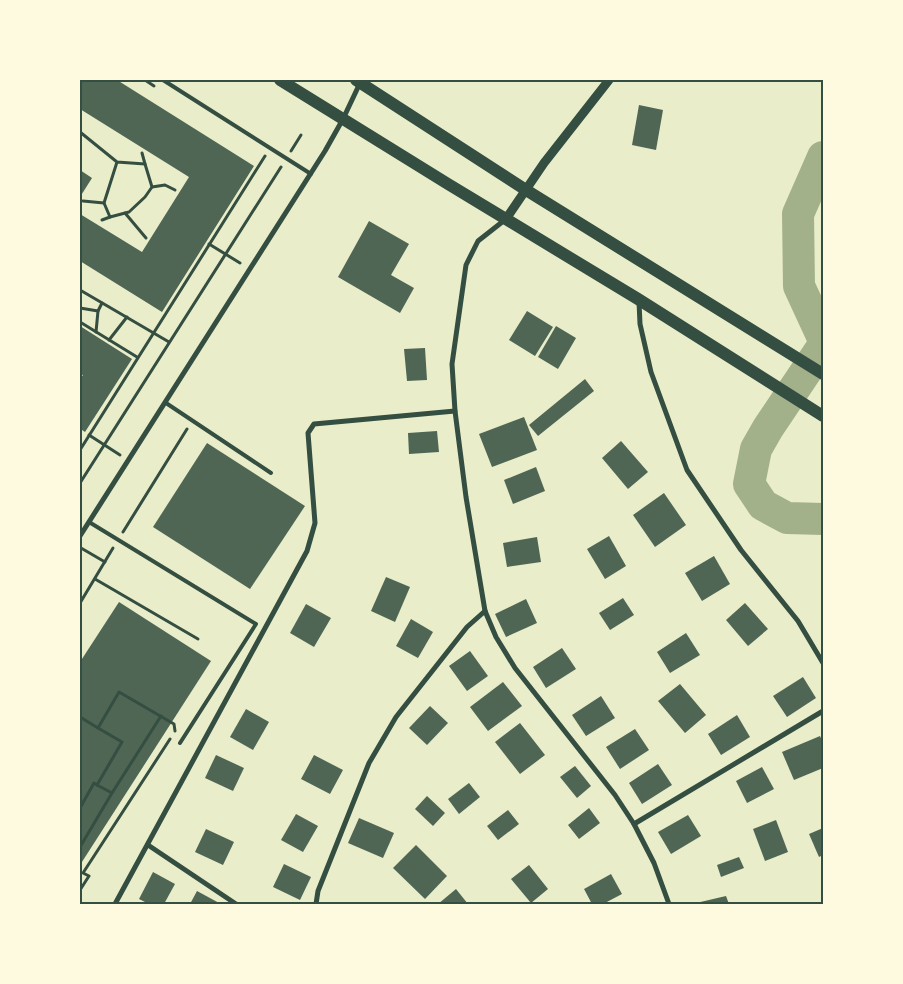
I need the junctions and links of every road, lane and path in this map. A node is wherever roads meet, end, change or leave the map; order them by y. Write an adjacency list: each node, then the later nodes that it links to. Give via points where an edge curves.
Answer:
1 (163, 80): 10 (lane)
2 (280, 80): 5 (highway)
3 (609, 80): 16 (street)
4 (359, 81): 5 (street); 16 (highway)
5 (343, 119): 13 (street); 21 (highway)
6 (80, 132): 11 (path)
7 (302, 135): 10 (path)
8 (142, 153): 12 (path)
9 (266, 154): 24 (path)
10 (287, 158): 13 (lane); 25 (path)
11 (117, 162): 12 (path); 18 (path)
12 (145, 164): 14 (path)
13 (311, 174): 26 (street)
14 (152, 187): 15 (path, via 165,185); 19 (path)
15 (175, 190)
16 (526, 190): 21 (street); 39 (highway)
17 (83, 201): 18 (path)
18 (104, 203): 20 (path)
19 (125, 213): 20 (path); 23 (path)
20 (110, 217): 22 (path)
21 (506, 219): 28 (highway); 41 (street, via 478,241 466,265 452,364)
22 (102, 220)
23 (146, 238)
24 (209, 244): 25 (path); 35 (path)
25 (226, 254): 26 (path); 37 (path)
26 (250, 270): 40 (street)
27 (80, 290): 29 (path)
28 (638, 299): 42 (highway); 59 (street, via 651,372 687,470 741,550 798,621)
29 (102, 303): 31 (path); 32 (path)
30 (80, 308): 31 (path)
31 (98, 311): 34 (path)
32 (127, 317): 35 (path); 36 (path)
33 (80, 322): 34 (path)
34 (96, 332): 36 (path)
35 (153, 333): 37 (path); 38 (path)
36 (109, 340): 38 (path)
37 (170, 342): 45 (path)
38 (137, 357): 44 (path)
39 (823, 374)
40 (166, 403): 43 (lane); 47 (street)
41 (455, 411): 57 (street); 71 (street, via 314,424 308,433 316,523 307,551)
42 (823, 416)
43 (193, 420): 48 (lane); 52 (path)
44 (89, 435): 45 (path); 46 (path)
45 (104, 445): 47 (path); 49 (path)
46 (80, 450)
47 (128, 461): 50 (street)
48 (271, 473)
49 (80, 483)
50 (89, 522): 51 (street); 52 (lane)
51 (80, 536)
52 (119, 540): 54 (path); 66 (lane, via 256,624)
53 (80, 548): 54 (path)
54 (105, 562): 55 (path)
55 (95, 578): 56 (path); 58 (path)
56 (80, 603)
57 (485, 611): 70 (street, via 515,668); 76 (street, via 467,627 396,717 370,763 318,891)
58 (198, 639)
59 (823, 662)
60 (823, 711): 70 (street)
61 (161, 716): 63 (path); 64 (path, via 119,692); 68 (path)
62 (80, 717): 64 (path)
63 (174, 724)
64 (98, 728): 67 (path, via 122,742)
65 (179, 734): 73 (path, via 175,731 83,873 89,876)
66 (180, 743)
67 (97, 785): 68 (path); 69 (path, via 94,783)
68 (112, 794): 72 (path)
69 (80, 808)
70 (634, 824): 77 (street, via 654,863)
71 (148, 844): 74 (street); 75 (street)
72 (80, 847)
73 (80, 890)
74 (115, 904)
75 (236, 904)
76 (316, 904)
77 (669, 904)

